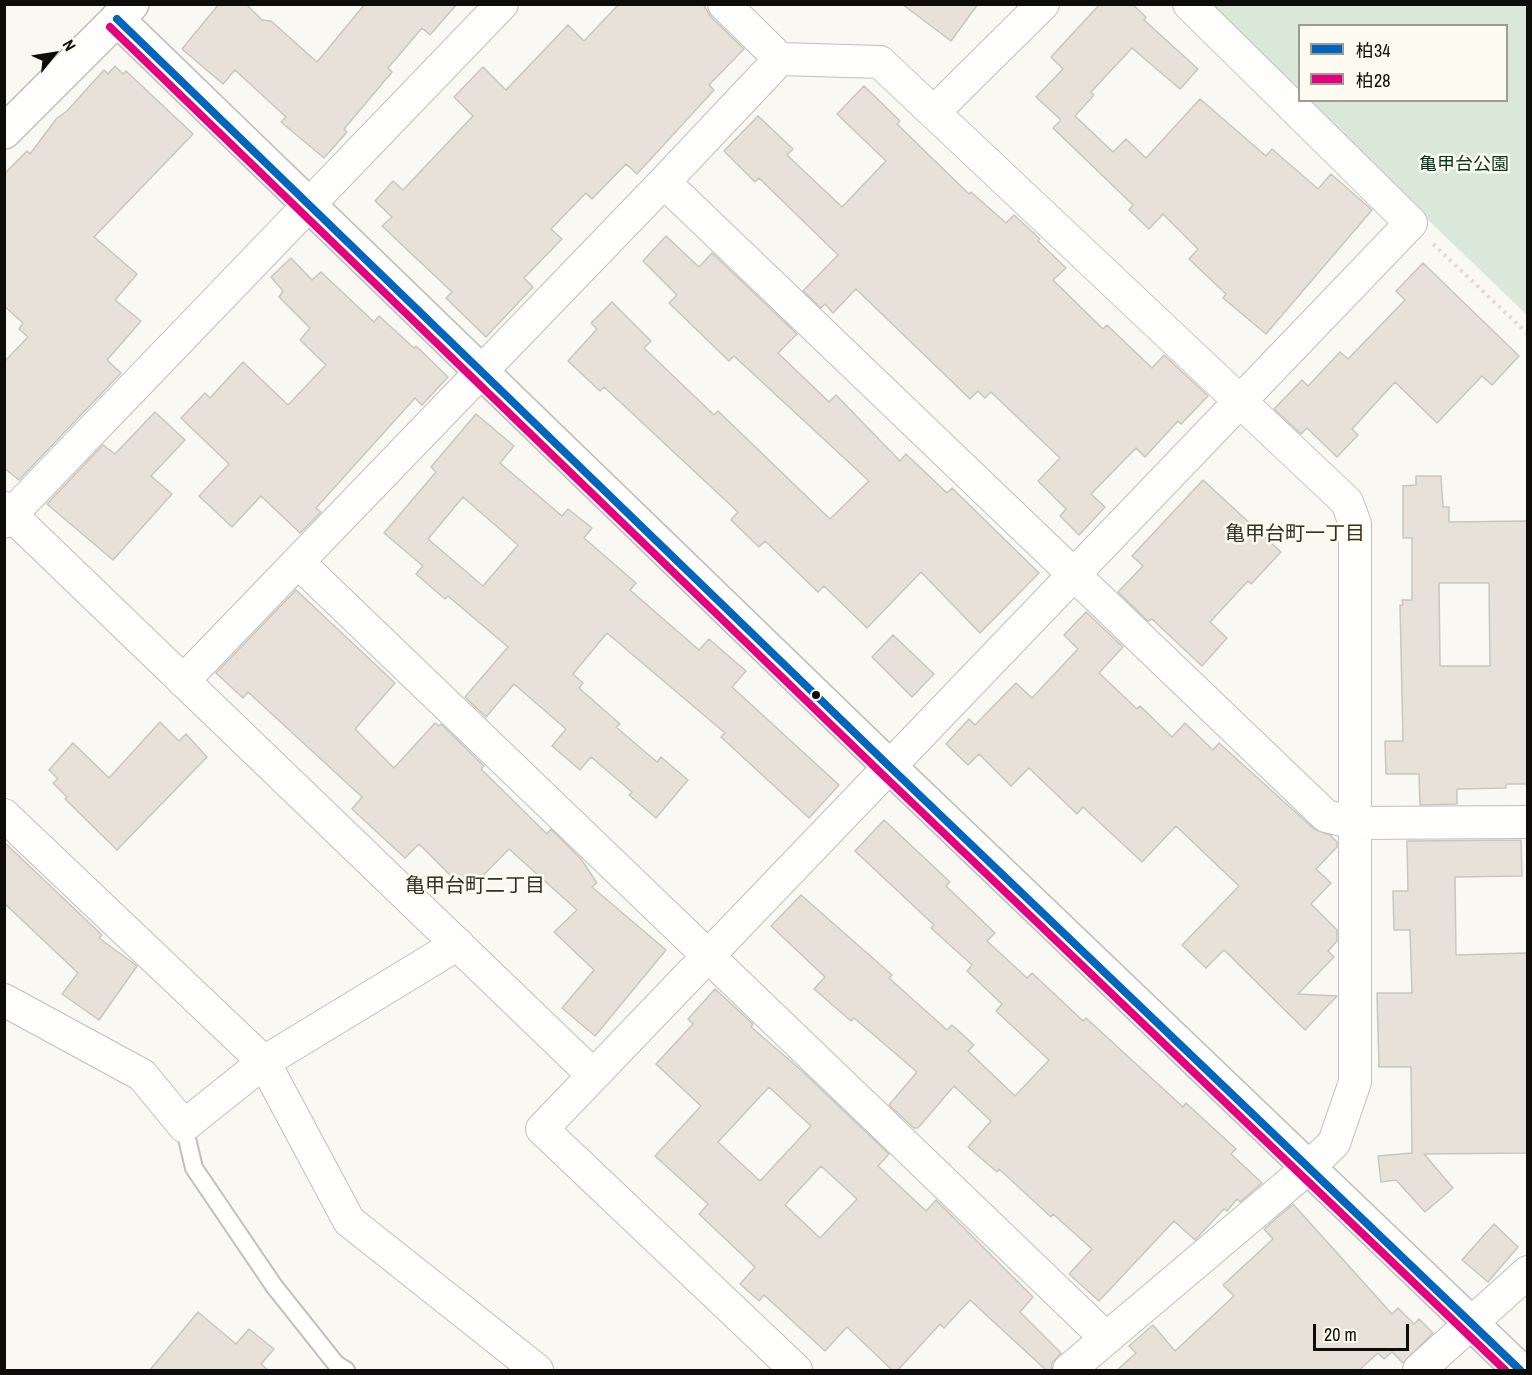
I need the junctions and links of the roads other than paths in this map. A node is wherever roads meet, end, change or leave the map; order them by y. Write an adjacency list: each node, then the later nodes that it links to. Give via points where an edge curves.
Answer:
1 (501, 4): 10 (street)
2 (724, 4): 6 (street)
3 (1043, 4): 7 (street)
4 (1189, 4): 12 (street, via 1411,223)
5 (125, 12): 8 (street); 10 (street)
6 (780, 59): 7 (street, via 880,62); 9 (street)
7 (934, 112): 12 (street)
8 (4, 132)
9 (664, 182): 11 (street); 15 (street)
10 (310, 206): 11 (street); 13 (street)
11 (482, 371): 14 (street); 17 (street)
12 (1240, 401): 15 (street); 20 (street, via 1347,502 1355,524)
13 (7, 515): 16 (street)
14 (298, 562): 16 (street); 22 (street)
15 (1075, 574): 17 (street); 20 (street, via 1326,816)
16 (183, 681): 21 (street)
17 (890, 766): 22 (street); 27 (street)
18 (4, 815): 24 (street)
19 (1527, 822): 20 (street)
20 (1354, 823): 27 (street, via 1355,1082 1335,1143)
21 (458, 944): 24 (street); 25 (street)
22 (709, 956): 25 (street); 30 (street)
23 (4, 1000): 26 (street, via 142,1075)
24 (264, 1062): 26 (street); 32 (street, via 349,1221)
25 (593, 1075): 33 (street, via 542,1130)
26 (184, 1126): 31 (lane, via 194,1168 274,1286 336,1364)
27 (1309, 1167): 29 (street); 30 (street)
28 (1527, 1272): 29 (street)
29 (1472, 1324): 35 (street); 36 (street)
30 (1106, 1338): 34 (street)
31 (346, 1371)
32 (537, 1371)
33 (796, 1371)
34 (1069, 1371)
35 (1419, 1371)
36 (1520, 1371)

